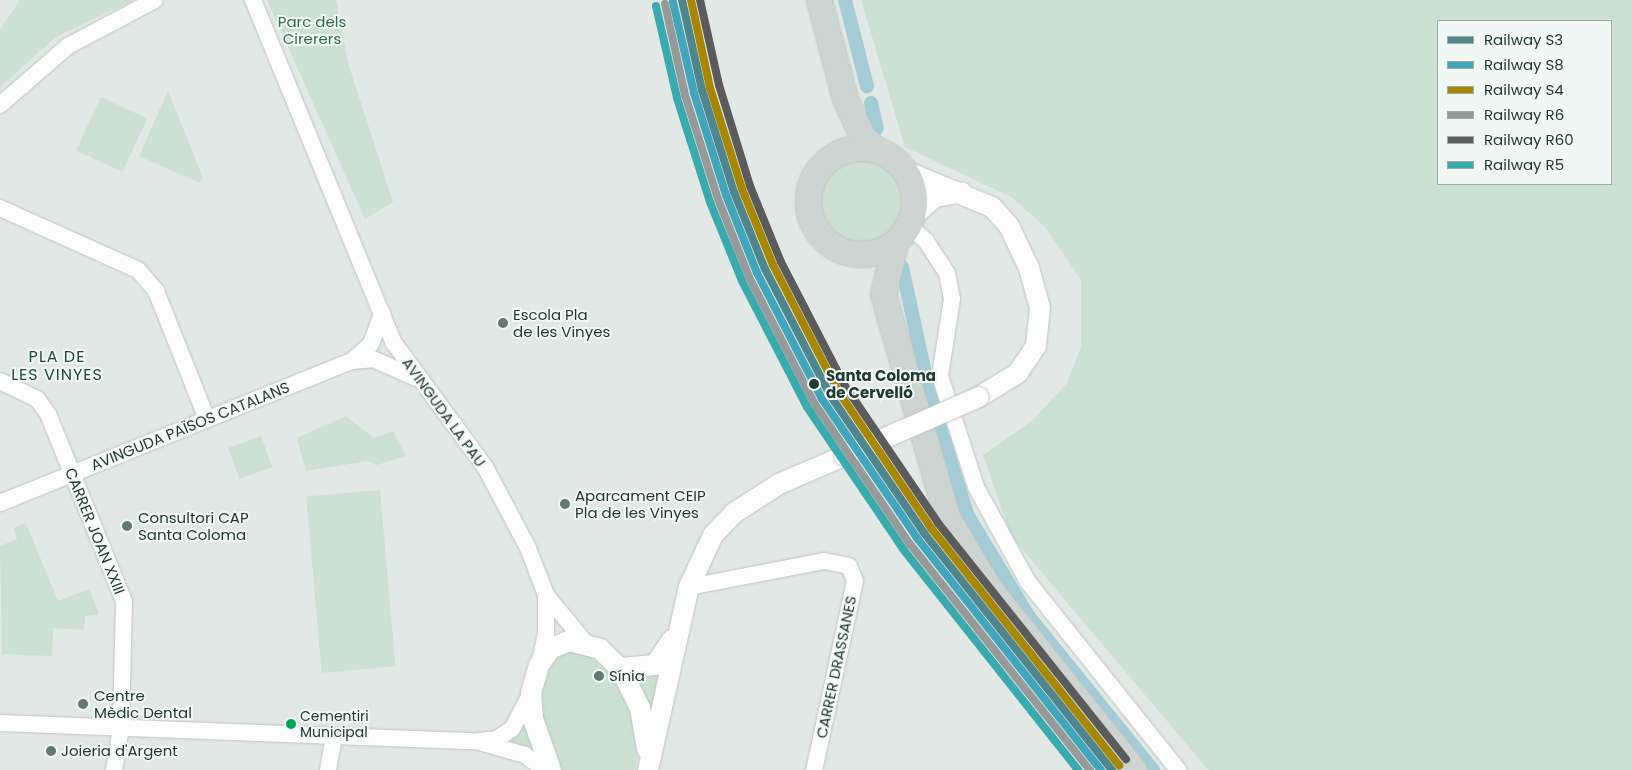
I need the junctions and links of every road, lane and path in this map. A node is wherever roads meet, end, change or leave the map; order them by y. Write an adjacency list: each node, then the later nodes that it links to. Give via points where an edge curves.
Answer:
1 (155, 0): 5 (street, via 68,46)
2 (253, 0): 14 (street, AVINGUDA LA PAU)
3 (819, 0): 4 (main road)
4 (845, 99): 6 (main road, via 864,137); 7 (main road)
5 (0, 104)
6 (876, 149): 7 (main road, via 854,148); 8 (main road)
7 (830, 157): 12 (main road, via 812,178 807,204 818,233)
8 (905, 170): 9 (street); 11 (main road, via 914,194)
9 (962, 192): 11 (street, via 934,197); 21 (street, bridge, via 992,207 1009,226 1029,268 1040,308 1039,336 1026,364 979,398 779,484 734,513 713,535)
10 (0, 208): 18 (street, via 138,270 156,291)
11 (905, 228): 12 (main road, via 872,253); 13 (main road); 39 (street, via 926,241 947,273 952,299 940,376 976,487 1028,582)
12 (843, 251): 13 (main road, via 864,268)
13 (883, 294): 38 (main road, via 926,457 954,531 989,588)
14 (382, 314): 15 (street, AVINGUDA PAÏSOS CATALANS, via 370,344); 16 (street, AVINGUDA LA PAU)
15 (352, 361): 16 (street, AVINGUDA PAÏSOS CATALANS, via 373,359); 18 (street, AVINGUDA PAÏSOS CATALANS)
16 (416, 378): 22 (street, AVINGUDA LA PAU, via 485,467 528,548)
17 (0, 381): 19 (street, CARRER JOAN XXIII, via 39,402)
18 (206, 419): 19 (street, AVINGUDA PAÏSOS CATALANS)
19 (72, 474): 20 (street, AVINGUDA PAÏSOS CATALANS); 29 (street, CARRER JOAN XXIII, via 124,601)
20 (0, 503)
21 (688, 587): 23 (street); 37 (street, CARRER DRASSANES, via 824,561 849,566 854,581)
22 (546, 595): 24 (street, AVINGUDA LA PAU); 25 (street, via 546,634)
23 (679, 627): 26 (street, via 655,665); 32 (street)
24 (584, 642): 25 (street, via 556,644); 26 (street, AVINGUDA LA PAU)
25 (539, 664): 27 (street)
26 (620, 668): 32 (street, via 640,708)
27 (531, 693): 31 (street, via 512,729 497,739); 36 (street, via 533,719)
28 (0, 723): 29 (street)
29 (122, 728): 30 (street); 33 (street, CARRER JOAN XXIII)
30 (334, 738): 31 (street); 34 (street)
31 (479, 741): 35 (street, via 525,755)
32 (648, 768)
33 (114, 770)
34 (328, 770)
35 (545, 770)
36 (551, 770)
37 (814, 770)
38 (1134, 770)
39 (1178, 770)

